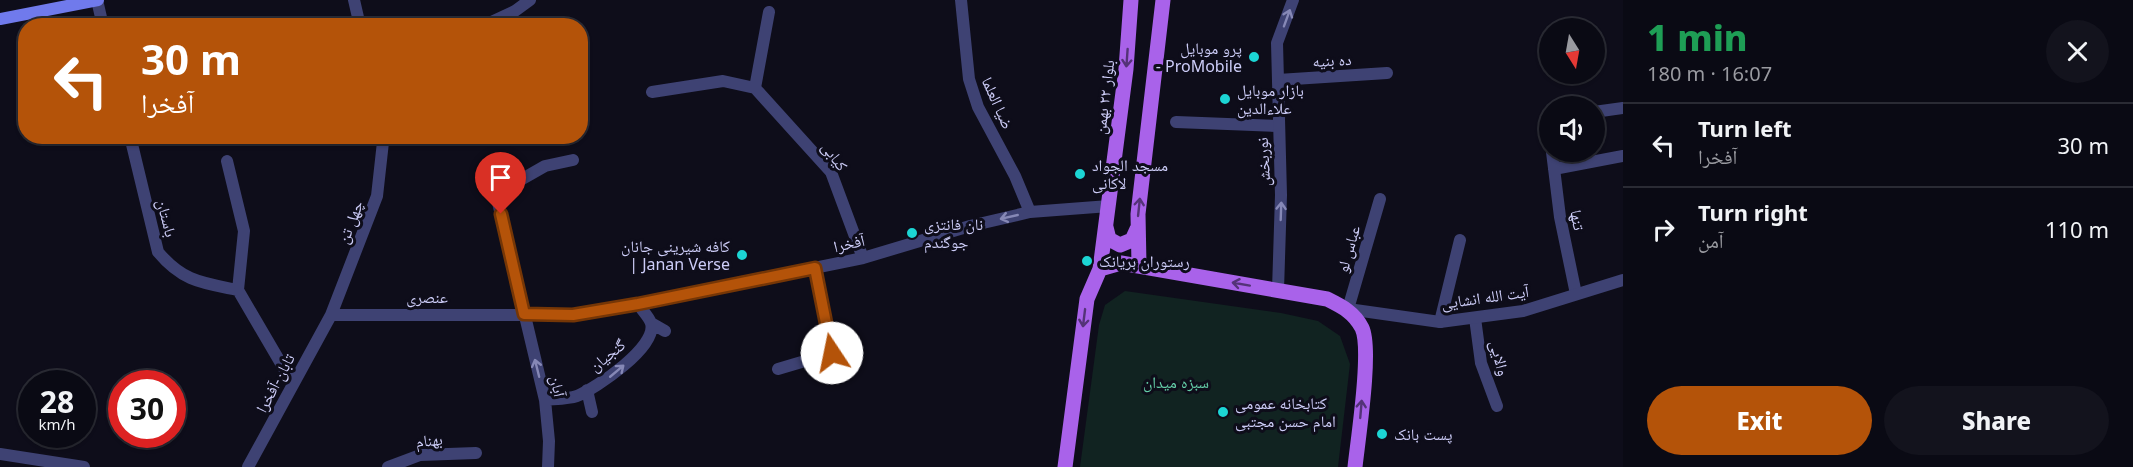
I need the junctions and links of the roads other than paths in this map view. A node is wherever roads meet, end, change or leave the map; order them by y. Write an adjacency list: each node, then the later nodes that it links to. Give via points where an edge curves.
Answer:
1 (97, 0): 9 (street); 12 (main road)
2 (354, 0): 10 (street)
3 (530, 0): 11 (street)
4 (961, 0): 30 (street, ضیا العلما, via 969,79 978,106)
5 (1131, 0): 29 (main road, بلوار ۲۲ بهمن, one-way to 29)
6 (1163, 0): 32 (main road, one-way to 6)
7 (1293, 0): 14 (street, نوربخش, one-way to 7, via 1277,44)
8 (770, 12): 15 (street)
9 (101, 18)
10 (358, 18)
11 (500, 18)
12 (0, 19)
13 (1388, 73): 14 (street, ده بنیه)
14 (1278, 80): 20 (street, نوربخش)
15 (755, 88): 16 (street, via 723,81); 34 (street, کیابی, via 831,172)
16 (652, 92)
17 (1623, 108): 18 (street)
18 (1605, 110)
19 (1176, 122): 20 (street)
20 (1278, 126): 40 (street, نوربخش, one-way to 20)
21 (132, 144): 39 (street, باستان, via 158,252 171,267 200,283)
22 (384, 144): 45 (street, چهل تن, via 377,196)
23 (1623, 156): 27 (street)
24 (573, 160): 44 (street, آبان, via 545,166 496,194)
25 (227, 161): 39 (street, via 244,231)
26 (1553, 162): 27 (street, تنها)
27 (1554, 169): 41 (street, تنها)
28 (1380, 199): 43 (street, عباس لو)
29 (1109, 206): 30 (street, آفخرا); 31 (main road, بلوار ۲۲ بهمن)
30 (1030, 212): 34 (street, آفخرا, one-way to 34)
31 (1106, 227): 32 (main road, via 1109,239 1120,244 1132,240); 37 (main road, بلوار ۲۲ بهمن)
32 (1137, 229): 35 (main road)
33 (1460, 240): 47 (street)
34 (863, 258): 36 (street, آفخرا)
35 (1138, 265): 37 (main road, via 1121,263); 40 (main road, one-way to 35)
36 (815, 268): 42 (street, آفخرا); 50 (street, via 832,353)
37 (1100, 269): 62 (main road, one-way to 62, via 1087,299)
38 (1623, 280): 41 (street, آیت الله انشایی)
39 (238, 290): 51 (street)
40 (1278, 290): 43 (main road, via 1327,299)
41 (1576, 294): 46 (street, آیت الله انشایی, via 1523,311)
42 (638, 304): 44 (street, آفخرا, via 573,315); 48 (street)
43 (1348, 309): 47 (street, آیت الله انشایی); 63 (main road, one-way to 43, via 1366,352 1362,328)
44 (524, 314): 45 (street, عنصری); 53 (street, آبان, one-way to 44)
45 (331, 315): 51 (street, تابان-آفخرا)
46 (1475, 318): 47 (street, آیت الله انشایی); 54 (street, والایی, via 1481,363)
47 (1440, 322)
48 (651, 324): 49 (street); 52 (street, گنجیان, one-way to 48, via 609,377 639,350 651,335)
49 (665, 332)
50 (778, 369)
51 (292, 384): 59 (street, تابان-آفخرا)
52 (587, 390): 53 (street, گنجیان, via 576,396); 55 (street)
53 (545, 400): 61 (street, آبان)
54 (1497, 406)
55 (592, 412)
56 (476, 453): 60 (street, بهنام, via 420,455)
57 (0, 454): 58 (street)
58 (84, 467)
59 (248, 467)
60 (388, 467)
61 (548, 467)
62 (1065, 467)
63 (1355, 467)

